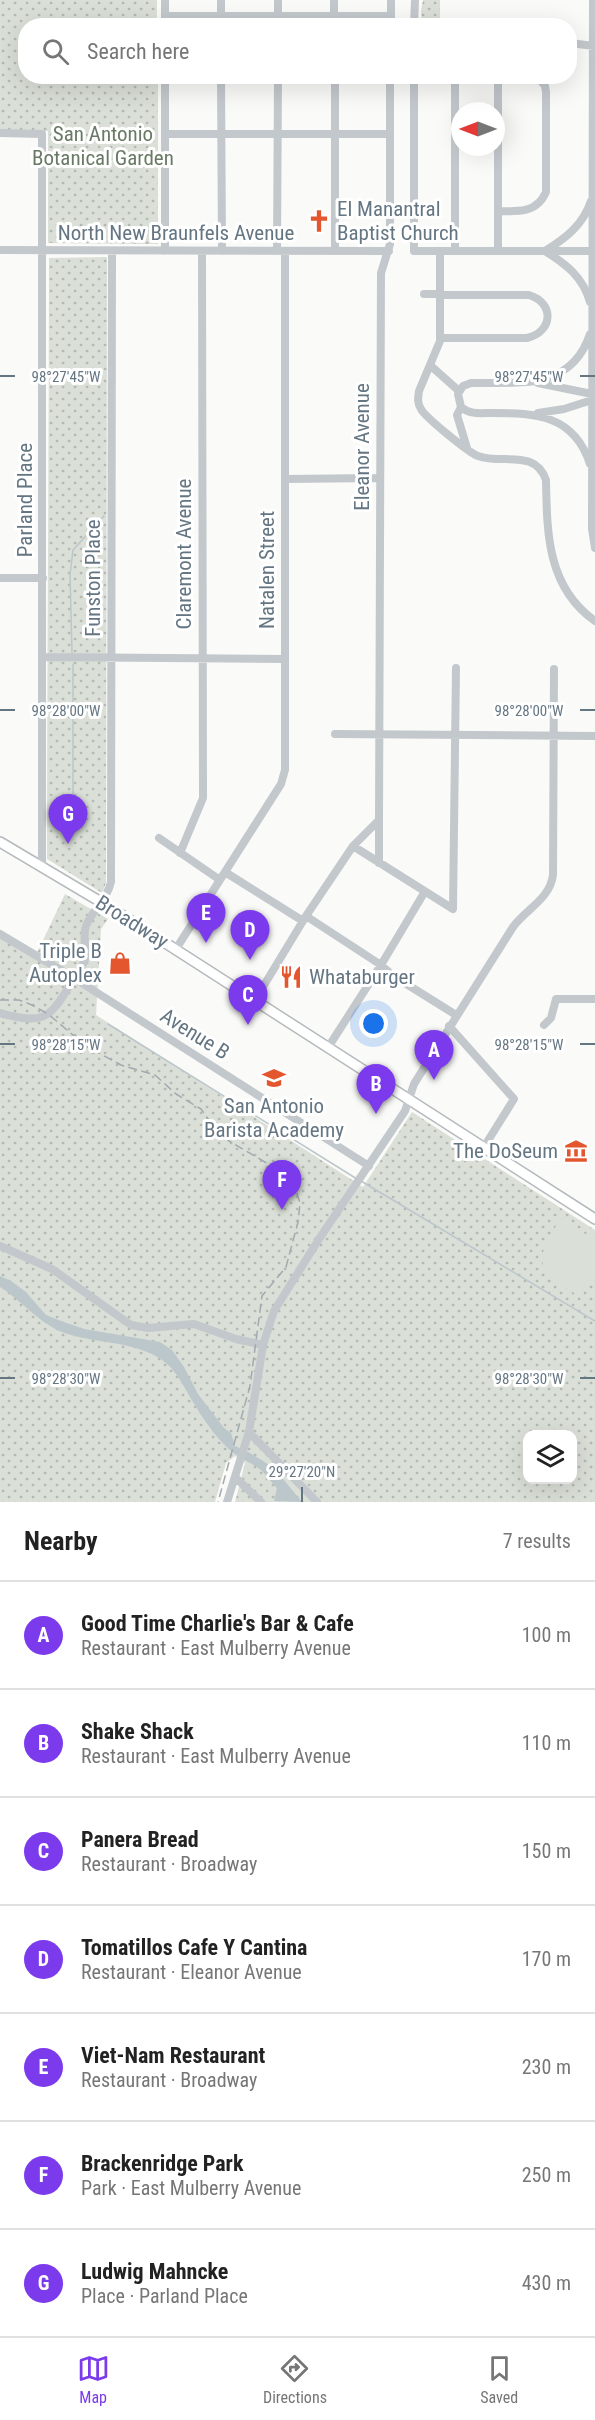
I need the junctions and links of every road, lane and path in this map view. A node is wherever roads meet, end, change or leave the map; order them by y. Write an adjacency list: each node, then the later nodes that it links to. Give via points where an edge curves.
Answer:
1 (165, 0): 8 (street)
2 (221, 0): 9 (street)
3 (278, 0): 13 (street)
4 (334, 0): 10 (street)
5 (391, 0): 11 (street)
6 (415, 0): 15 (street)
7 (593, 0): 17 (street)
8 (165, 16): 9 (street)
9 (221, 16): 12 (street)
10 (334, 16): 11 (street); 14 (street)
11 (391, 16)
12 (244, 18)
13 (278, 18)
14 (312, 18)
15 (414, 18)
16 (577, 44): 17 (street)
17 (594, 46): 33 (street)
18 (165, 84): 28 (street)
19 (221, 84): 29 (street)
20 (278, 84): 30 (street, Natalen Street)
21 (334, 84): 31 (street)
22 (390, 84): 32 (street, Eleanor Avenue)
23 (414, 84): 43 (street, via 414,251)
24 (455, 84): 44 (street)
25 (498, 84): 34 (street)
26 (543, 84): 34 (street, via 546,192 533,208)
27 (0, 134): 36 (street, Parland Place, via 42,134)
28 (165, 134): 29 (street); 38 (street)
29 (221, 134): 30 (street); 40 (street)
30 (278, 134): 31 (street); 48 (street, Natalen Street)
31 (335, 134): 32 (street); 41 (street)
32 (390, 134): 42 (street, Eleanor Avenue)
33 (593, 189): 46 (street, via 588,210 576,227); 47 (street)
34 (498, 211): 45 (street)
35 (0, 250): 36 (street, North New Braunfels Avenue)
36 (43, 250): 37 (street, North New Braunfels Avenue); 66 (street, Parland Place)
37 (112, 250): 38 (street, North New Braunfels Avenue); 69 (street, Funston Place)
38 (165, 251): 39 (street, North New Braunfels Avenue)
39 (202, 251): 40 (street, North New Braunfels Avenue); 70 (street, Claremont Avenue)
40 (222, 251): 48 (street, North New Braunfels Avenue)
41 (335, 251): 42 (street, North New Braunfels Avenue); 48 (street, North New Braunfels Avenue)
42 (388, 251): 62 (street, Eleanor Avenue, via 381,273)
43 (440, 251): 44 (street); 50 (street)
44 (455, 251): 45 (street)
45 (498, 251): 46 (street)
46 (545, 251): 47 (street); 51 (street, via 577,274)
47 (594, 251): 51 (street)
48 (281, 252): 63 (street, Natalen Street)
49 (424, 294): 50 (street)
50 (440, 295): 53 (street); 53 (street, via 529,296 544,304 547,321 544,329 527,338)
51 (592, 312): 52 (street)
52 (592, 324): 55 (street, via 588,341 577,359 556,376); 57 (street)
53 (440, 338): 54 (street)
54 (432, 366): 56 (street); 60 (street, via 419,391 420,408)
55 (533, 382): 56 (street, via 471,383); 57 (street)
56 (459, 391): 58 (street)
57 (592, 397): 59 (street, via 548,412); 61 (street)
58 (461, 408): 59 (street, via 475,414); 60 (street, via 457,416)
59 (528, 414): 61 (street, via 565,427 583,448)
60 (466, 448): 67 (street, via 480,457 527,460 544,472 547,536 556,572 578,608)
61 (592, 471): 64 (street)
62 (380, 478): 63 (street); 75 (street, Eleanor Avenue)
63 (285, 479): 71 (street, Natalen Street)
64 (595, 548)
65 (0, 578): 66 (street)
66 (43, 578): 68 (street, Parland Place)
67 (595, 621)
68 (43, 657): 69 (street); 85 (street, Parland Place)
69 (111, 657): 70 (street); 89 (street, Funston Place, via 111,882)
70 (202, 658): 71 (street); 83 (street, Claremont Avenue, via 202,798)
71 (284, 659): 86 (street, Natalen Street, via 285,770 281,784)
72 (456, 668): 76 (street)
73 (554, 669): 77 (street)
74 (335, 734): 75 (street)
75 (379, 735): 76 (street); 79 (street, Eleanor Avenue)
76 (456, 735): 77 (street); 88 (street, via 453,909)
77 (553, 736): 78 (street); 98 (street, via 550,888 517,921)
78 (595, 736)
79 (379, 820): 82 (street); 84 (street, Eleanor Avenue)
80 (159, 838): 83 (street)
81 (0, 842): 85 (main road, Broadway)
82 (353, 846): 84 (street); 90 (street)
83 (180, 853): 87 (street)
84 (379, 863): 88 (street)
85 (42, 867): 89 (main road, Broadway)
86 (225, 872): 87 (street, Natalen Street); 90 (street)
87 (220, 879): 92 (street)
88 (424, 893): 93 (street)
89 (102, 903): 92 (main road, Broadway); 94 (street, Funston Place, via 87,924 86,957)
90 (305, 918): 93 (street); 96 (street)
91 (0, 934): 94 (street, Avenue B)
92 (176, 949): 96 (main road, Broadway)
93 (381, 965): 98 (street); 101 (street)
94 (74, 978): 97 (street, Funston Place, via 44,1017 27,1019); 104 (street, Avenue B)
95 (595, 999): 99 (street, via 556,999 551,1018)
96 (255, 1000): 101 (main road, Broadway)
97 (0, 1013)
98 (456, 1015): 100 (street)
99 (544, 1025)
100 (449, 1026): 102 (street); 103 (street, via 514,1099)
101 (328, 1046): 102 (main road, Broadway)
102 (409, 1098): 103 (main road, Broadway); 104 (street, via 405,1111)
103 (484, 1147): 105 (main road, Broadway)
104 (367, 1169): 107 (street, via 274,1311)
105 (595, 1219)
106 (0, 1246): 107 (street, via 52,1269 131,1325 148,1328 194,1324)
107 (263, 1345): 108 (street)
108 (249, 1432): 109 (street); 112 (street)
109 (236, 1477): 110 (street); 111 (street)
110 (228, 1502)
111 (261, 1502)
112 (317, 1502)

